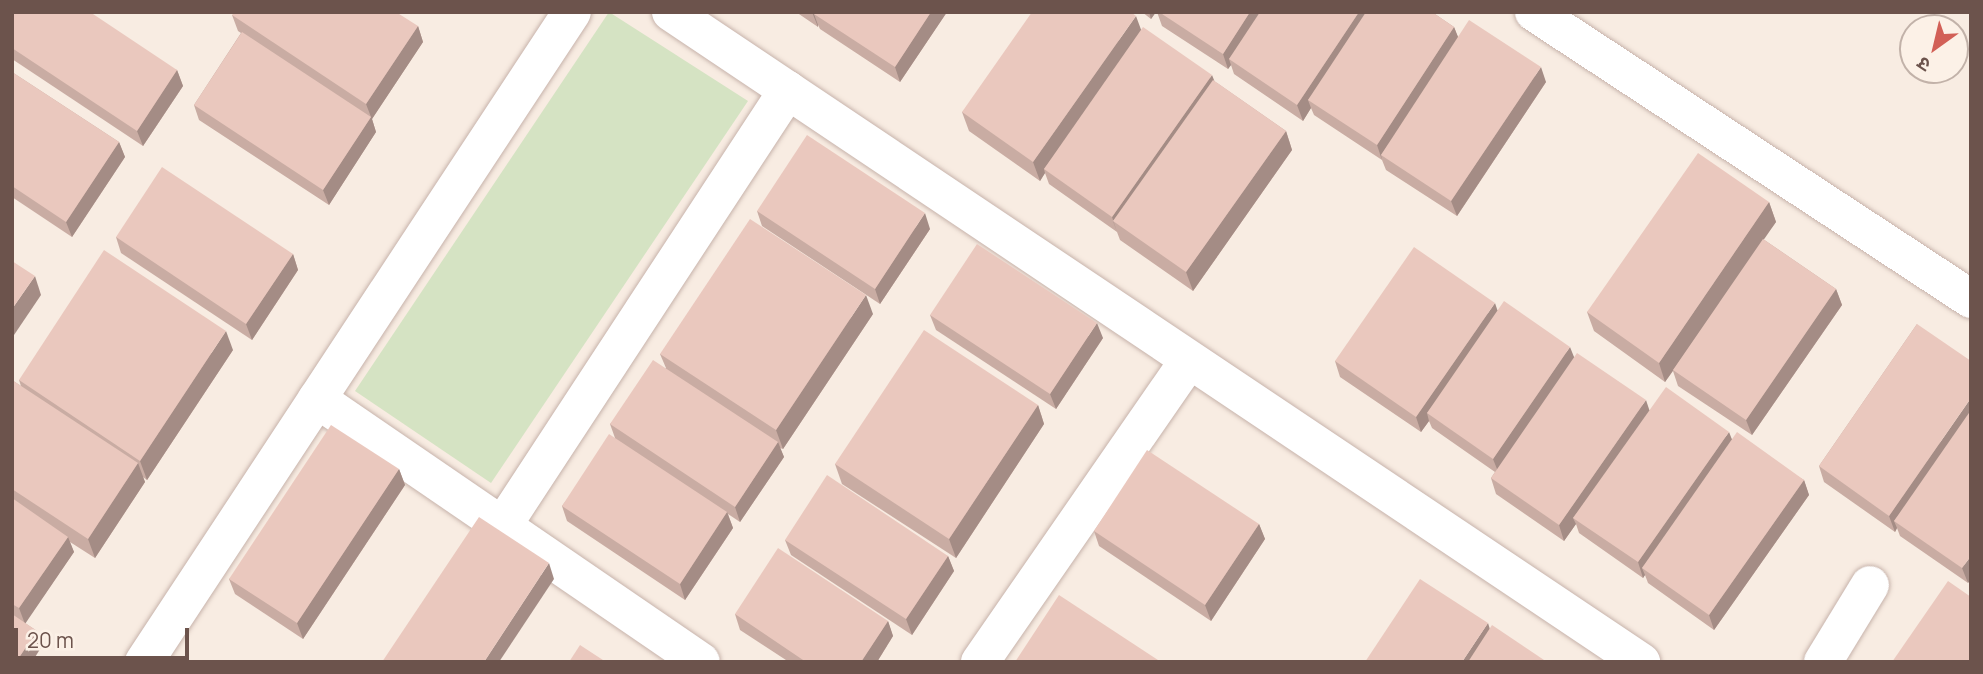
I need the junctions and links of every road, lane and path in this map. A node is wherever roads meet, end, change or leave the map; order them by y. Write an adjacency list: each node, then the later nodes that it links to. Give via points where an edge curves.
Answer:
1 (572, 12): 7 (street)
2 (671, 12): 4 (street)
3 (1534, 12): 5 (street)
4 (788, 90): 6 (street); 8 (street)
5 (1971, 299)
6 (1189, 360): 12 (street); 13 (street)
7 (317, 399): 8 (street); 10 (street)
8 (503, 525): 11 (street)
9 (1870, 585): 14 (street)
10 (144, 662)
11 (701, 662)
12 (980, 662)
13 (1641, 662)
14 (1823, 662)

